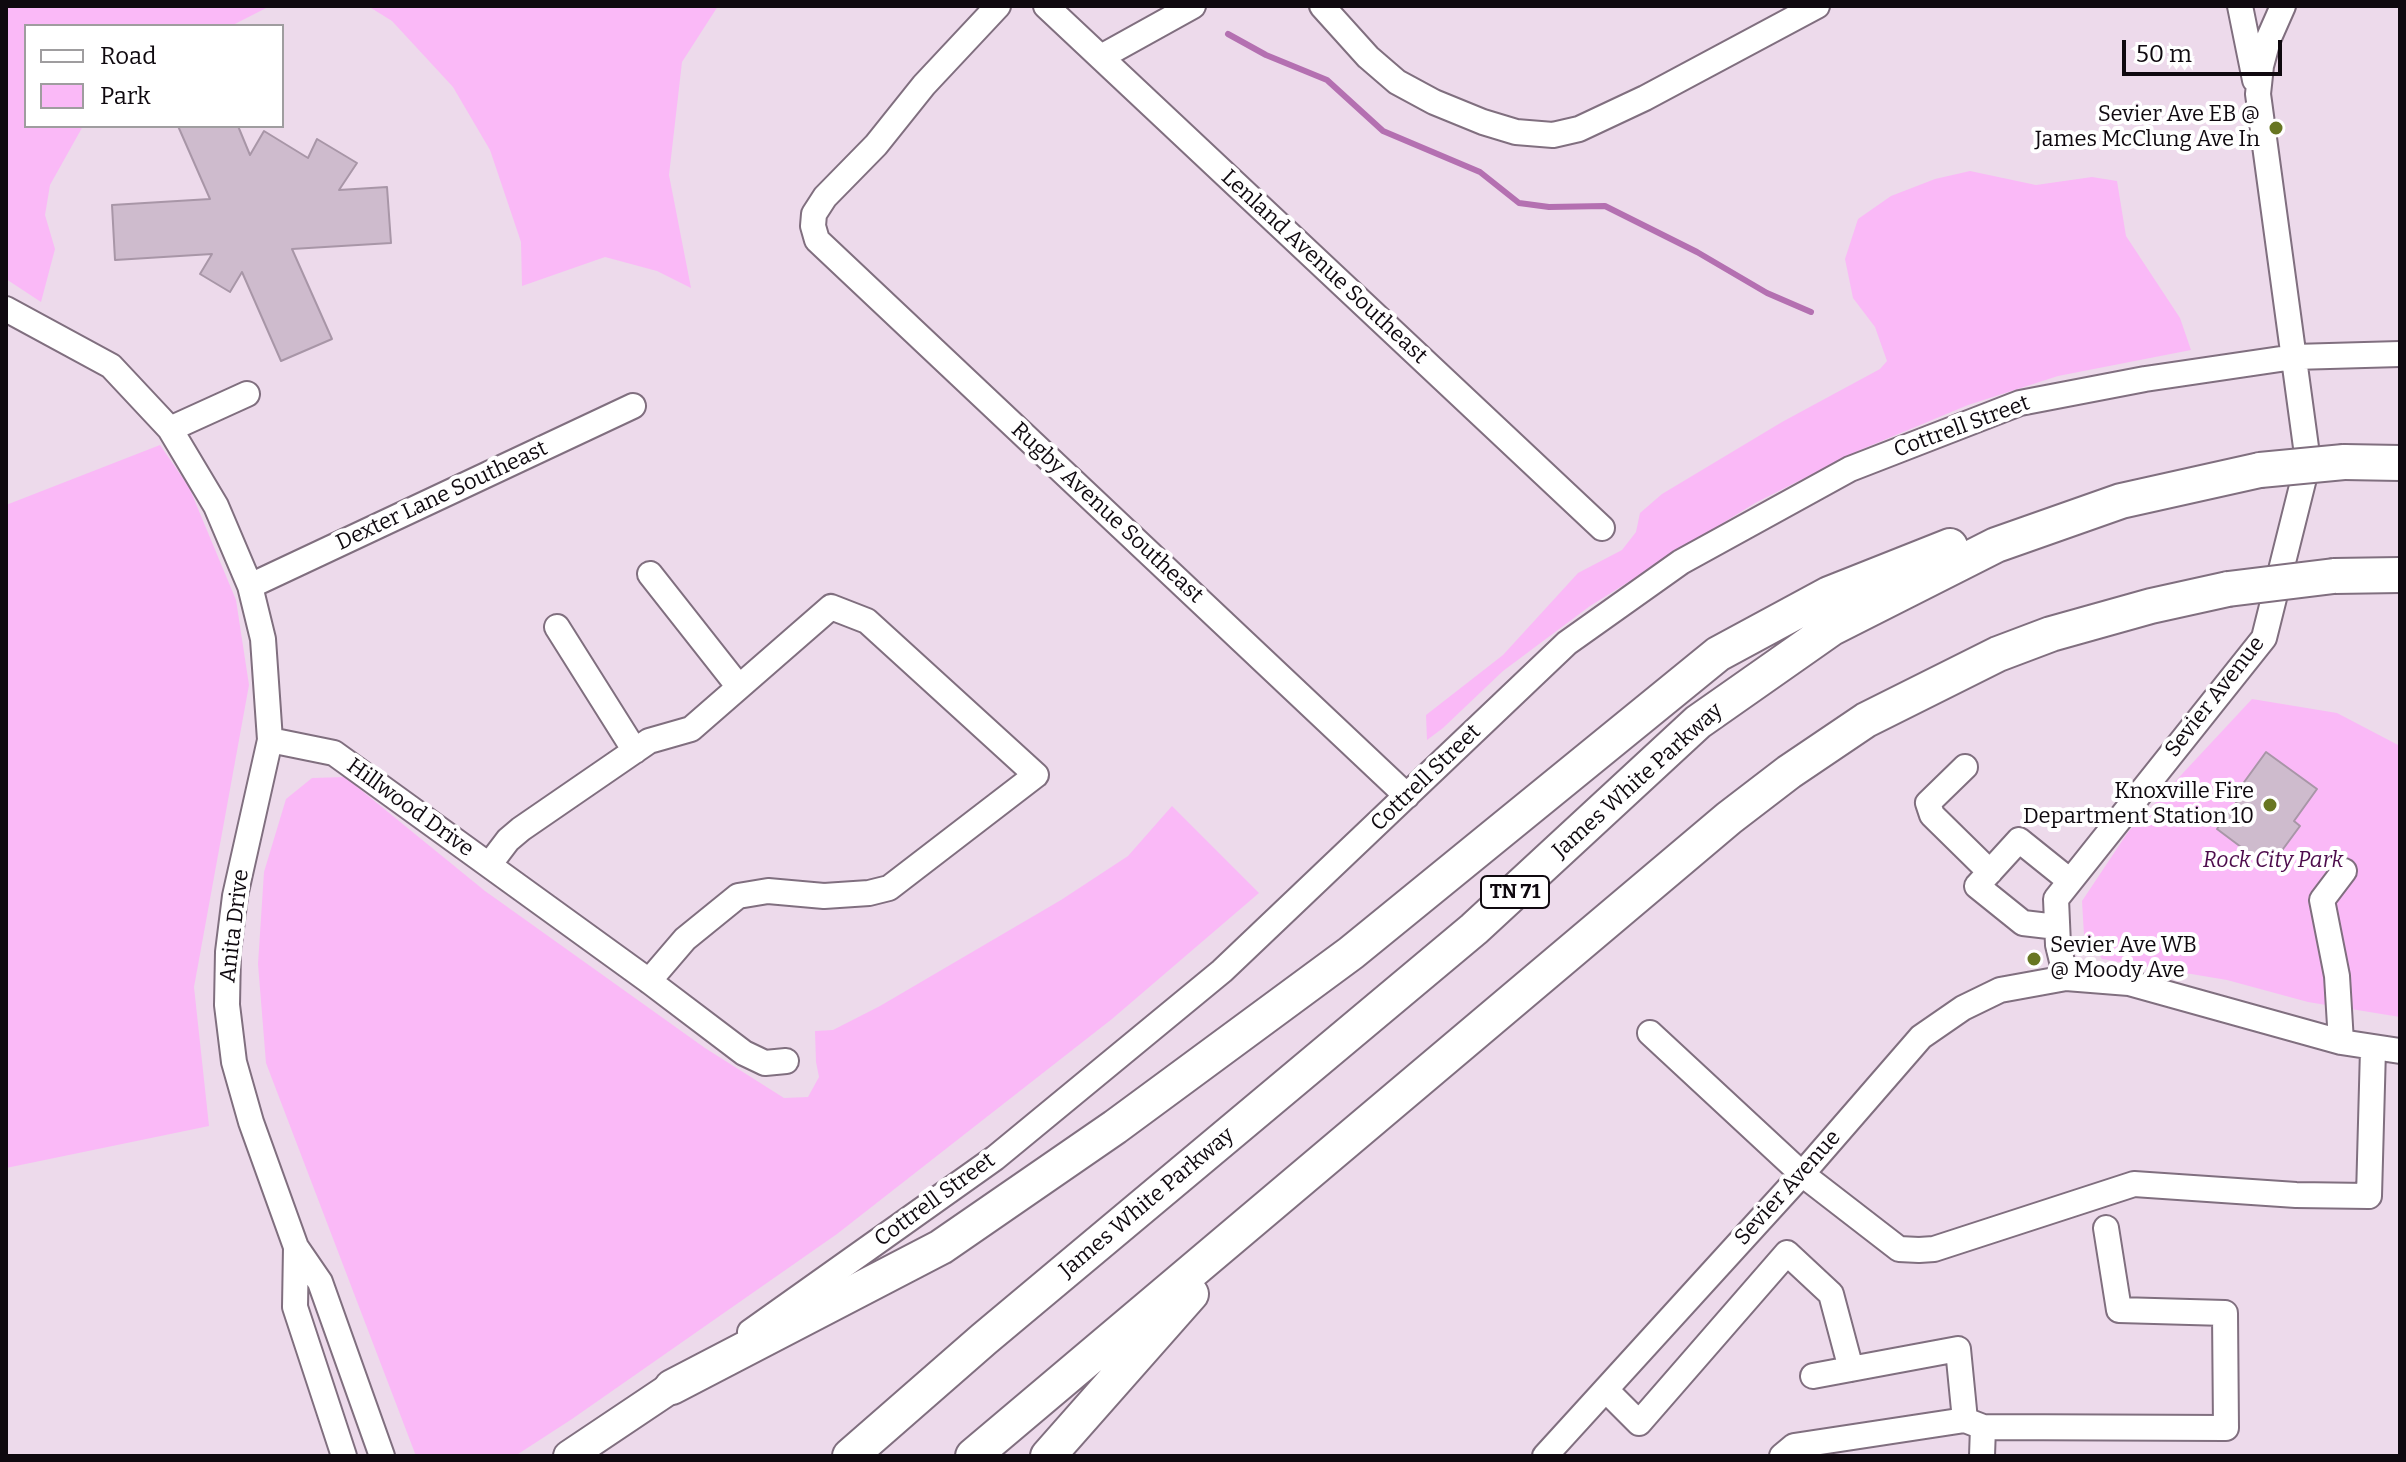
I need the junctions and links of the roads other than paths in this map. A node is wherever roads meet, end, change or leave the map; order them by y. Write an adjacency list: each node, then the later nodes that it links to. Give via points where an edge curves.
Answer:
1 (998, 6): 27 (street, Rugby Avenue Southeast, via 825,197 814,214 817,240)
2 (1046, 6): 8 (street, Lenland Avenue Southeast)
3 (1193, 6): 8 (street)
4 (1322, 6): 5 (street, via 1397,82 1483,122 1553,135 1632,104)
5 (1817, 6)
6 (2240, 6): 9 (street)
7 (2283, 6): 9 (street, Sevier Avenue, via 2268,40)
8 (1101, 57): 18 (street, Lenland Avenue Southeast)
9 (2258, 94): 12 (street, Sevier Avenue)
10 (6, 309): 15 (street, via 111,366)
11 (2400, 354): 12 (street, Cottrell Street)
12 (2294, 357): 27 (street, Cottrell Street, via 2020,403 1850,469 1681,562 1567,643); 31 (street, Sevier Avenue, via 2308,462 2264,638)
13 (247, 394): 15 (street)
14 (633, 406): 21 (street, Dexter Lane Southeast)
15 (170, 429): 21 (street, via 216,506)
16 (2400, 463): 17 (highway, James White Parkway / TN 71, bridge, via 2260,470)
17 (2121, 501): 46 (highway, via 1970,539 1829,594 1718,654 1351,953 1115,1127 941,1247); 53 (highway, James White Parkway / TN 71, via 1996,545 1832,628 1698,722 1474,929)
18 (1602, 528)
19 (650, 574): 23 (street)
20 (2400, 575): 41 (highway, bridge, via 2334,576 2228,589 2151,606 1998,654 1866,720 1729,818)
21 (250, 586): 24 (street, via 263,639)
22 (557, 627): 25 (street)
23 (739, 687): 25 (street, via 691,729 649,741); 34 (street, via 831,607 867,621 1036,775 889,888 824,896 768,891 738,896 685,939)
24 (270, 740): 28 (street, Hillwood Drive, via 334,753); 43 (street, Anita Drive, via 235,896 227,1005 246,1107)
25 (635, 751): 28 (street, via 521,829)
26 (1965, 767): 30 (street, via 1928,803 1932,815)
27 (1407, 796): 46 (street, Cottrell Street, via 1222,971 995,1158)
28 (489, 865): 34 (street, Hillwood Drive)
29 (2344, 871): 36 (street, via 2322,900 2337,976)
30 (1990, 872): 31 (street, via 2019,840); 32 (street, via 1977,886 2023,923)
31 (2070, 881): 32 (street, Sevier Avenue, via 2056,899)
32 (2057, 927): 33 (street, Sevier Avenue)
33 (2066, 978): 36 (street, via 2129,983); 40 (street, Sevier Avenue, via 2000,990 1945,1019 1921,1037)
34 (649, 981): 39 (street, Hillwood Drive, via 744,1053 765,1063)
35 (1650, 1033): 40 (street)
36 (2341, 1042): 37 (street)
37 (2373, 1049): 38 (street); 40 (street, via 2369,1196 2134,1184 1919,1250 1899,1249)
38 (2400, 1051)
39 (786, 1061)
40 (1802, 1174): 47 (street, Sevier Avenue)
41 (1268, 1207): 54 (highway); 55 (highway)
42 (2106, 1228): 48 (street, via 2119,1310 2225,1313 2226,1428)
43 (296, 1247): 50 (street, Anita Drive, via 295,1307); 51 (street, Anita Drive, via 320,1282)
44 (1851, 1369): 45 (street); 47 (street, via 1831,1294 1787,1253 1639,1423); 48 (street, via 1958,1349)
45 (1813, 1376)
46 (672, 1387): 52 (main road, Cottrell Street)
47 (1606, 1390): 49 (street, Sevier Avenue)
48 (1974, 1424): 56 (street, via 1794,1446); 57 (street)
49 (1555, 1453)
50 (344, 1456)
51 (382, 1456)
52 (569, 1456)
53 (850, 1456)
54 (973, 1456)
55 (1048, 1456)
56 (1782, 1456)
57 (1982, 1456)

